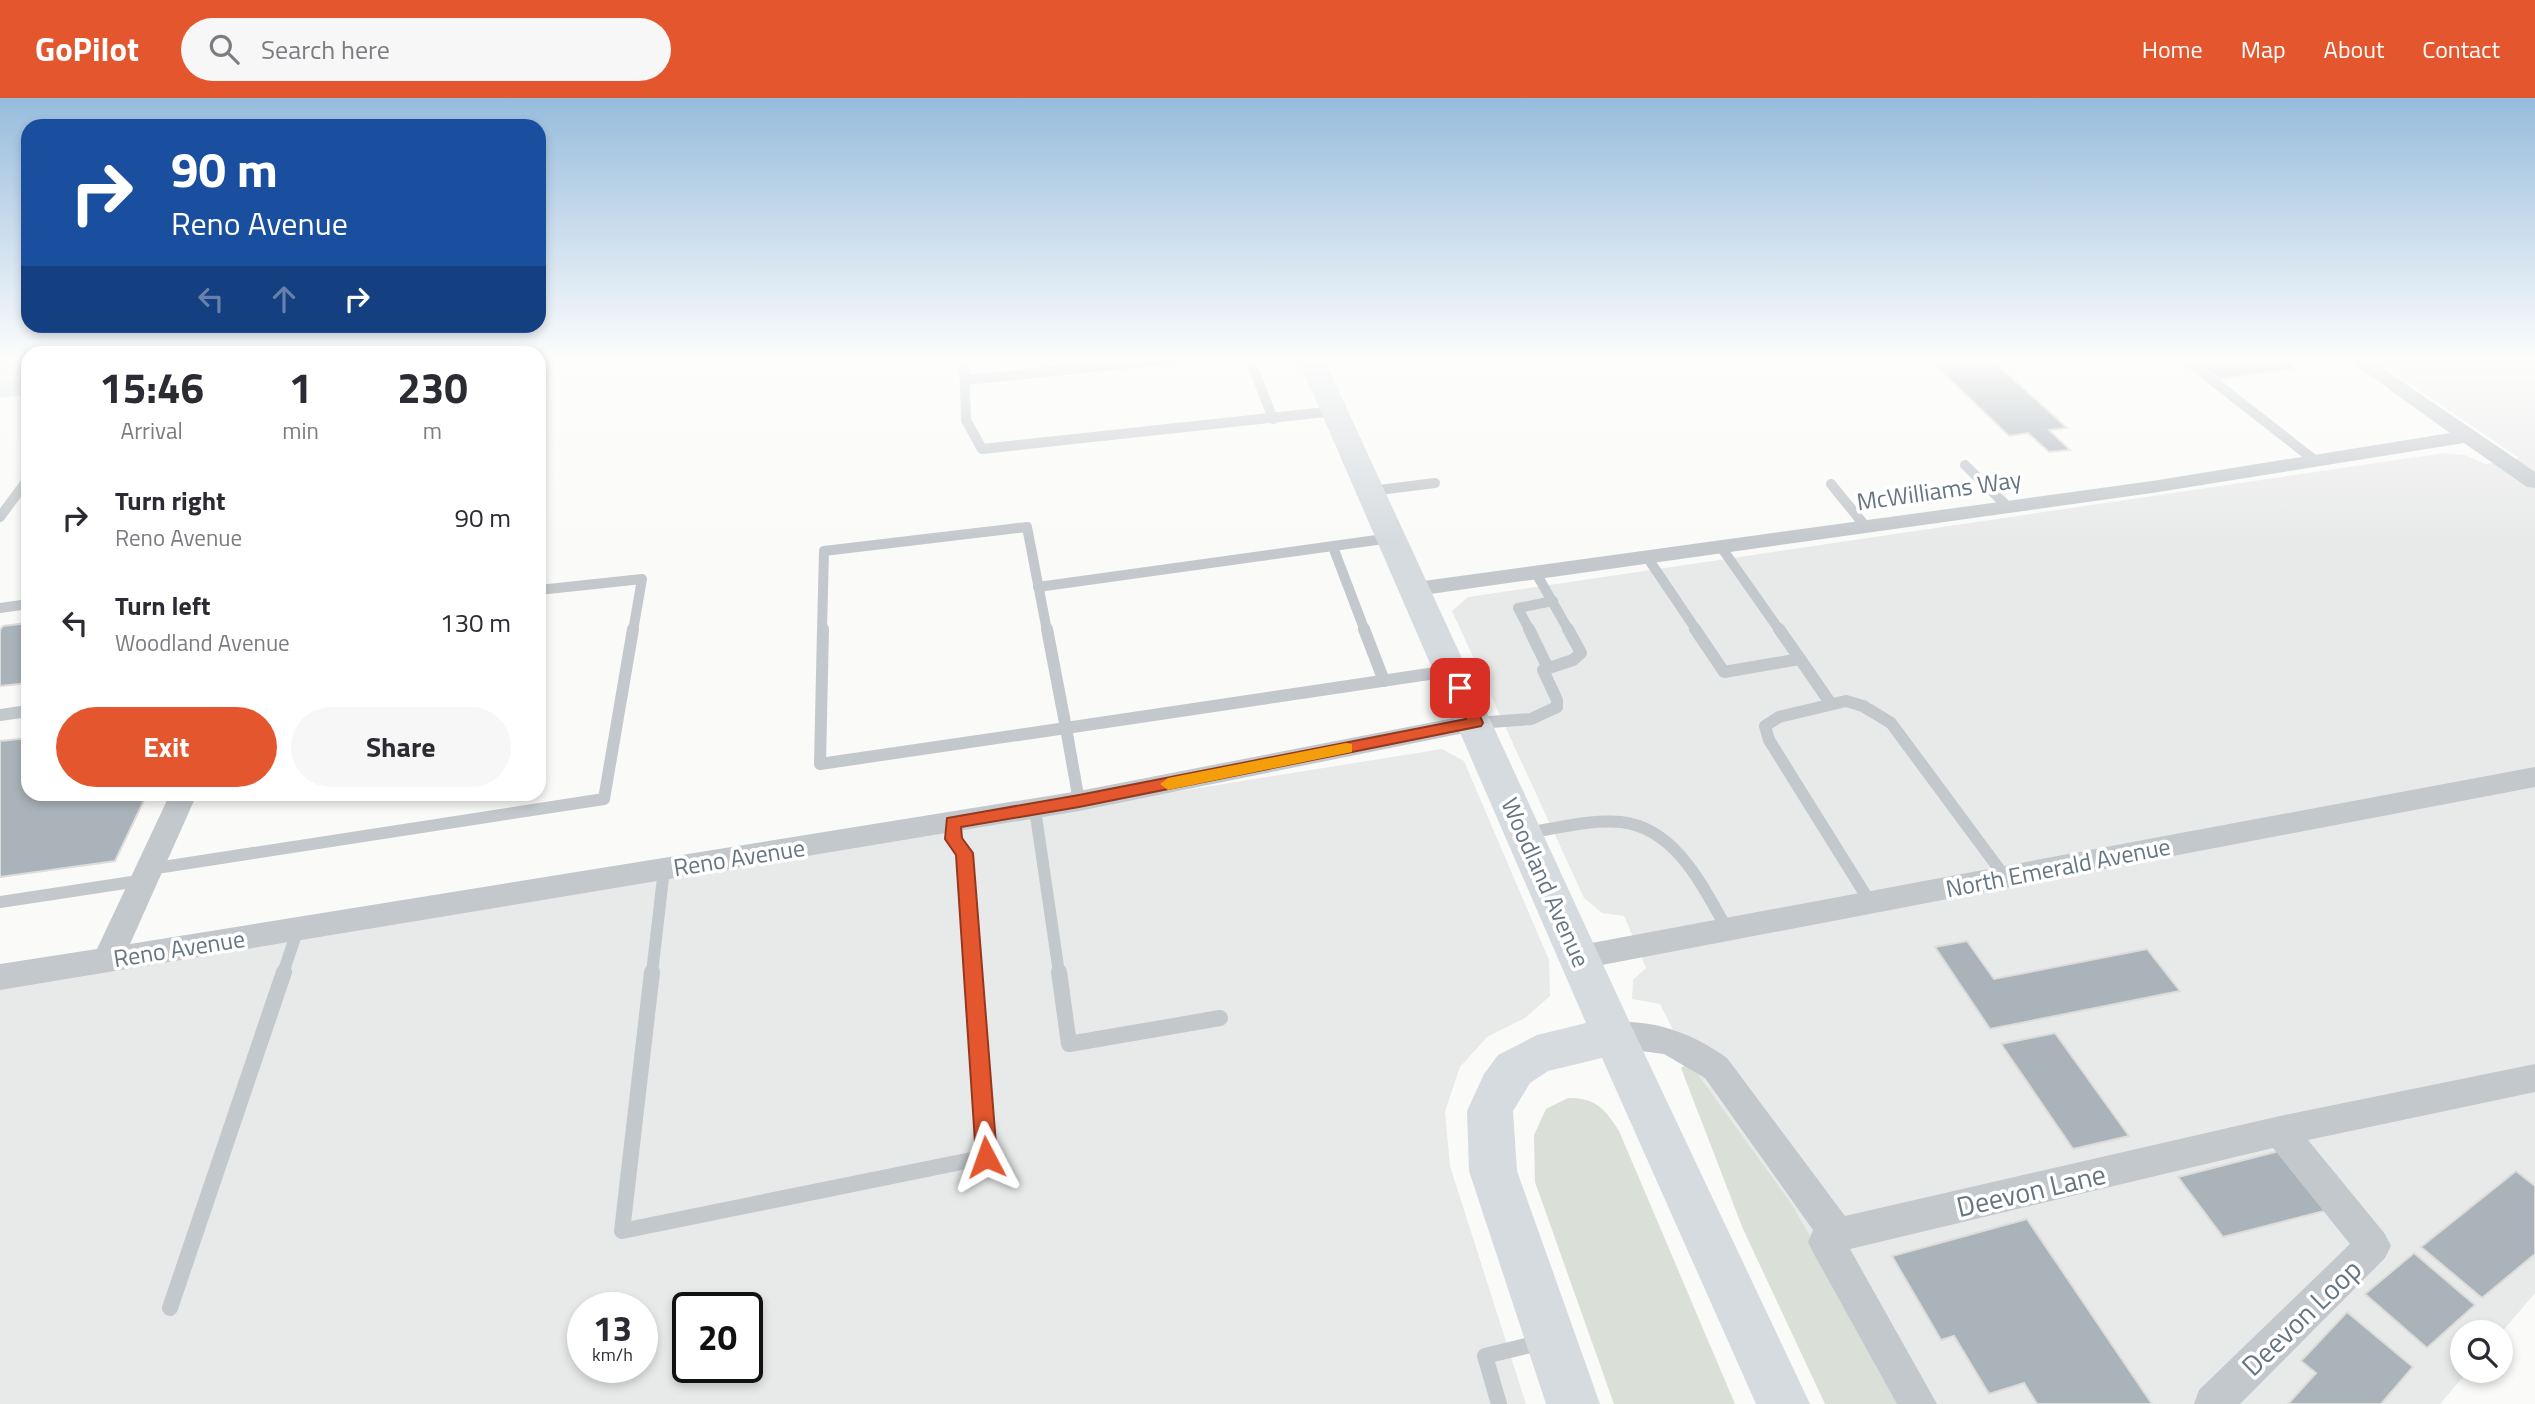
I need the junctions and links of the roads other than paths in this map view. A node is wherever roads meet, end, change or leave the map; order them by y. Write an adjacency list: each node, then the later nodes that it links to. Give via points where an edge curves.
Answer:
1 (966, 420): 2 (lane, via 982,449)
2 (1264, 420)
3 (1339, 420): 13 (street, Woodland Avenue)
4 (2263, 420): 7 (lane)
5 (2445, 420): 6 (street)
6 (2469, 436): 7 (street, McWilliams Way); 10 (street)
7 (2313, 459): 14 (street, McWilliams Way)
8 (1965, 465): 14 (lane)
9 (1435, 482): 13 (lane)
10 (2535, 482)
11 (1832, 484): 16 (lane)
12 (21, 488): 15 (lane)
13 (1371, 491): 17 (street, Woodland Avenue)
14 (2008, 507): 16 (street, McWilliams Way)
15 (0, 517)
16 (1866, 527): 19 (street, McWilliams Way)
17 (1392, 537): 18 (lane); 24 (street, Woodland Avenue)
18 (1333, 547): 22 (lane); 31 (lane)
19 (1721, 547): 20 (street, McWilliams Way); 28 (lane)
20 (1647, 557): 21 (street, McWilliams Way); 28 (lane, via 1724,672)
21 (1536, 573): 24 (street, McWilliams Way); 25 (lane)
22 (1038, 587): 36 (lane); 36 (lane, via 1027,527 824,551 820,764)
23 (546, 589): 44 (lane, via 642,579 604,799)
24 (1416, 589): 30 (street, Woodland Avenue)
25 (1553, 601): 29 (lane, via 1581,653 1568,662); 29 (lane, via 1518,608)
26 (21, 605): 27 (lane)
27 (0, 608)
28 (1800, 659): 32 (lane)
29 (1548, 666): 35 (lane, via 1544,675 1557,700 1551,715)
30 (1452, 671): 31 (lane); 35 (street, Woodland Avenue)
31 (1384, 681): 36 (lane)
32 (1831, 704): 45 (lane, via 1846,701 1863,706 1891,723); 47 (lane, via 1779,717 1765,726 1769,740)
33 (21, 712): 34 (lane)
34 (0, 715)
35 (1475, 723): 39 (street, Reno Avenue); 42 (street, Woodland Avenue)
36 (1066, 727): 39 (lane)
37 (2535, 778): 45 (street, North Emerald Avenue)
38 (181, 801): 44 (street)
39 (1079, 801): 40 (street, Reno Avenue)
40 (1035, 809): 41 (street, Reno Avenue); 53 (lane, via 1069,1044)
41 (953, 822): 43 (street, Reno Avenue); 43 (lane, via 954,839 964,853 986,1157 622,1231)
42 (1524, 834): 49 (lane, via 1632,823 1678,853); 50 (street, Woodland Avenue)
43 (664, 869): 48 (street, Reno Avenue)
44 (147, 875): 46 (lane); 51 (street)
45 (2005, 877): 47 (street, North Emerald Avenue)
46 (0, 902)
47 (1870, 902): 49 (street, North Emerald Avenue)
48 (299, 929): 51 (street, Reno Avenue); 58 (lane)
49 (1727, 929): 50 (street, North Emerald Avenue)
50 (1581, 957): 54 (street, Woodland Avenue)
51 (107, 960): 52 (street, Reno Avenue)
52 (0, 977)
53 (1220, 1018)
54 (1614, 1036): 57 (street, via 1661,1037 1692,1049 1716,1068); 59 (street, via 1537,1054 1514,1069 1490,1111 1493,1171); 62 (street, Woodland Avenue)
55 (2535, 1078): 56 (street, Deevon Lane)
56 (2280, 1131): 57 (street, Deevon Lane); 64 (street, Deevon Loop, via 2373,1246)
57 (1838, 1235): 63 (street, via 1826,1242)
58 (170, 1308)
59 (1552, 1340): 60 (lane, via 1486,1356); 61 (street)
60 (1499, 1404)
61 (1573, 1404)
62 (1783, 1404)
63 (1918, 1404)
64 (2213, 1404)

